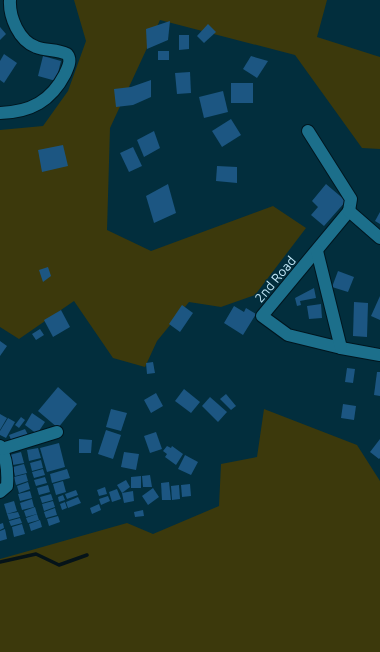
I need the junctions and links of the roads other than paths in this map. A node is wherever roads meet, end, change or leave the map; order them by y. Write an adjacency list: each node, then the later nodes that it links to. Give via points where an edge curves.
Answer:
1 (10, 0): 2 (street, via 11,13 26,42 37,48 67,54 70,62 58,86 46,99 21,110)
2 (0, 113)
3 (308, 131): 4 (street, via 351,199)
4 (349, 211): 5 (street); 6 (street, 2nd Road)
5 (380, 238)
6 (318, 251): 7 (street); 7 (street, 2nd Road, via 262,316 288,335)
7 (341, 348): 8 (street, 2nd Road)
8 (380, 355)
9 (57, 432): 10 (street)
10 (1, 448): 11 (street, via 8,476 7,486)
11 (0, 492)

